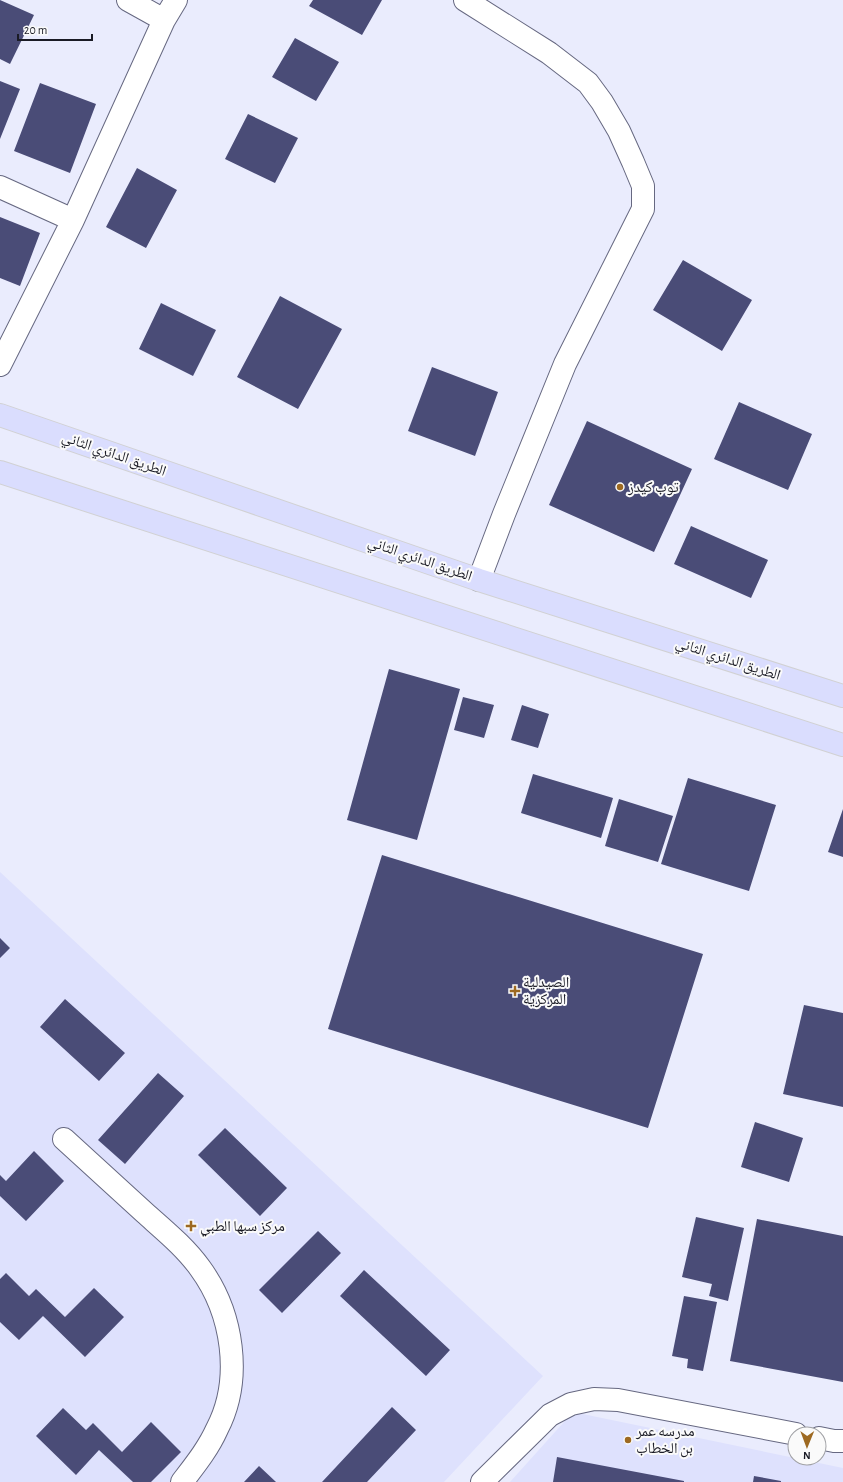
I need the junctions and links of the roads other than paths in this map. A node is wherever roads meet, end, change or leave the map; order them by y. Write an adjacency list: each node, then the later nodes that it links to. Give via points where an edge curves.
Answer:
1 (128, 0): 4 (street)
2 (176, 0): 4 (street)
3 (465, 0): 10 (street, via 549,53 588,83 619,131 643,186 643,209 565,364)
4 (164, 20): 6 (street)
5 (0, 188): 6 (street)
6 (73, 220): 7 (street)
7 (0, 365)
8 (0, 415): 10 (main road, الطريق الدائري الثاني)
9 (0, 472): 12 (main road)
10 (479, 580): 11 (main road, الطريق الدائري الثاني)
11 (843, 696)
12 (843, 745)
13 (64, 1139): 17 (street, via 175,1240 200,1268 215,1292 225,1318 231,1345 232,1373 227,1401 218,1428 205,1453)
14 (787, 1432): 18 (street, via 618,1400 594,1399 571,1404 550,1415)
15 (827, 1439): 16 (street)
16 (843, 1441)
17 (182, 1482)
18 (482, 1482)

